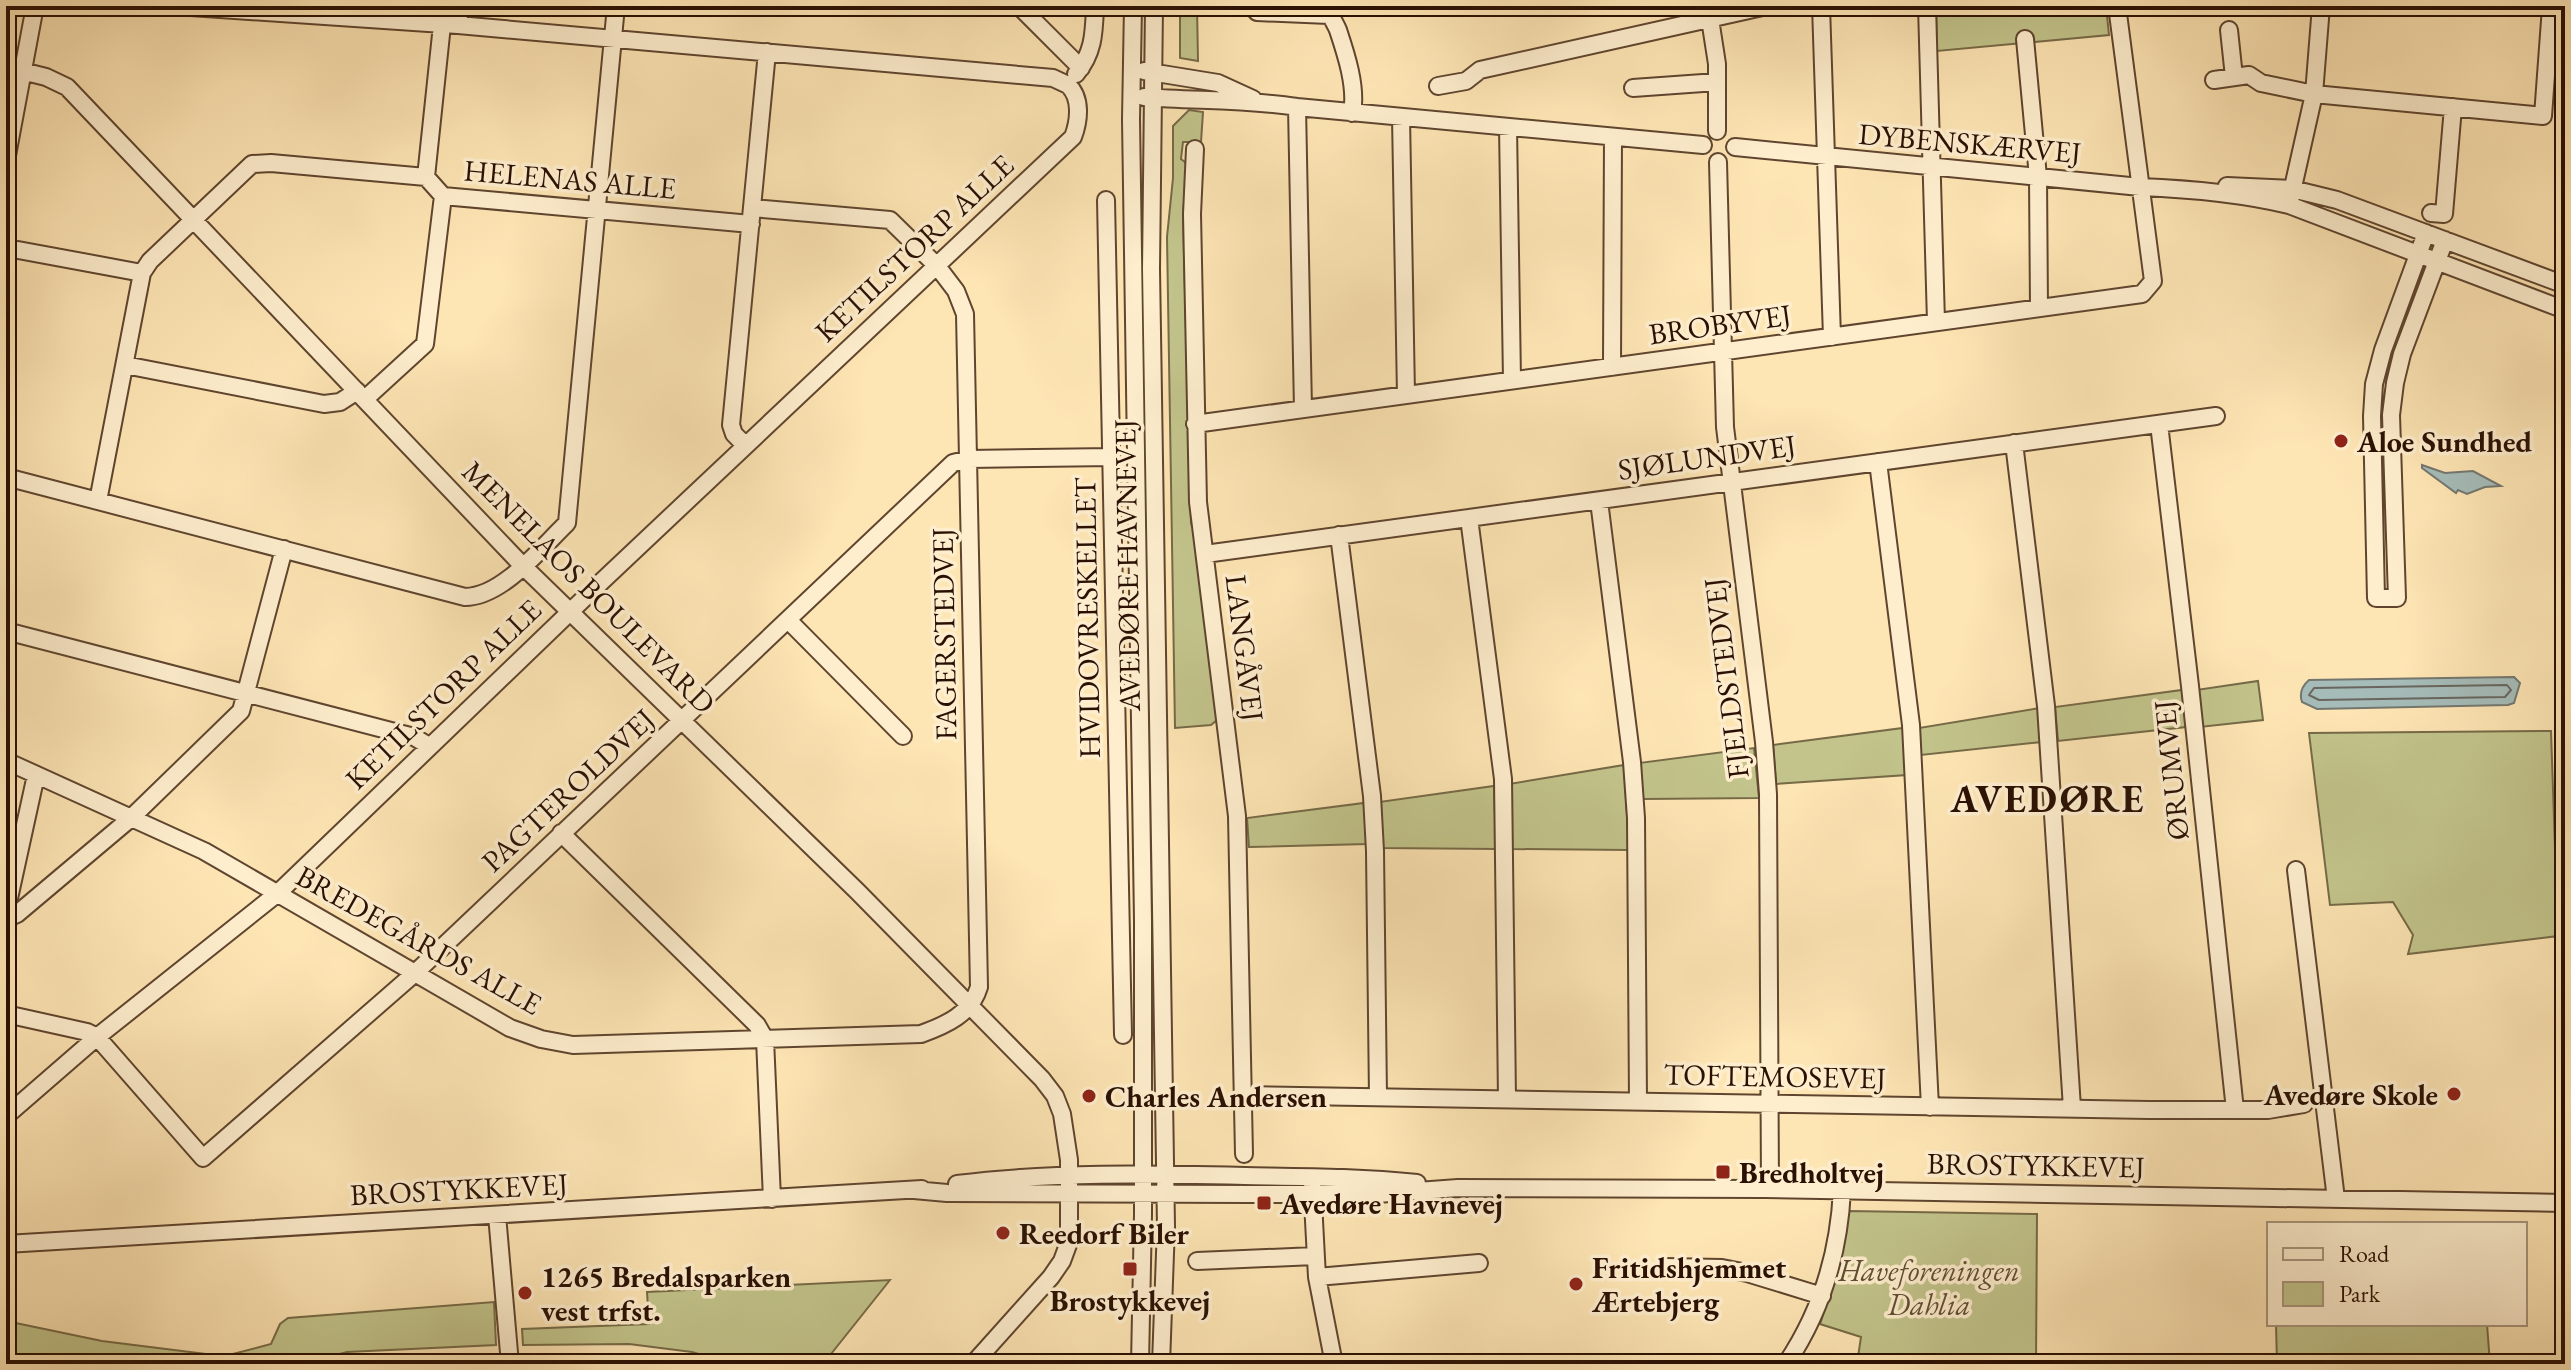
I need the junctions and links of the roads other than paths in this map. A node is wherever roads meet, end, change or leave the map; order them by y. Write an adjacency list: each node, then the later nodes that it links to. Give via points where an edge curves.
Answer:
1 (35, 6): 25 (street)
2 (176, 6): 18 (street)
3 (460, 6): 18 (street)
4 (616, 6): 20 (street)
5 (1019, 6): 23 (street)
6 (1095, 6): 23 (street, via 1093,43)
7 (1133, 6): 24 (street, AVEDØRE HAVNEVEJ)
8 (1154, 6): 26 (street, AVEDØRE HAVNEVEJ)
9 (1252, 6): 16 (street, via 1257,12)
10 (1767, 6): 17 (street)
11 (1821, 6): 47 (street)
12 (1927, 6): 50 (street)
13 (2117, 6): 53 (street)
14 (2321, 6): 33 (street)
15 (2543, 6): 38 (street, via 2551,7 2543,116)
16 (1329, 11): 39 (street, via 1355,98)
17 (1709, 12): 29 (street); 31 (street, via 1480,70 1466,81)
18 (450, 25): 20 (street); 51 (street)
19 (2229, 30): 27 (street)
20 (613, 39): 22 (street); 57 (street)
21 (2025, 39): 52 (street)
22 (767, 52): 30 (street, via 1053,78); 59 (street)
23 (1081, 68): 30 (street)
24 (1132, 70): 26 (street); 34 (street, AVEDØRE HAVNEVEJ)
25 (22, 71): 48 (street); 60 (street, MENELAOS BOULEVARD, via 67,87)
26 (1152, 72): 35 (street, AVEDØRE HAVNEVEJ); 36 (street, via 1218,83)
27 (2234, 77): 28 (street); 33 (street, via 2249,75 2261,83)
28 (2214, 80)
29 (1717, 82): 32 (street); 42 (street)
30 (1068, 85): 66 (street, KETILSTORP ALLE, via 1078,111 1073,137)
31 (1438, 86)
32 (1633, 88)
33 (2314, 94): 38 (street); 55 (street)
34 (1131, 96): 35 (street); 129 (street, AVEDØRE HAVNEVEJ)
35 (1152, 98): 36 (street); 130 (street, AVEDØRE HAVNEVEJ)
36 (1258, 101): 37 (street)
37 (1297, 107): 39 (street); 79 (street)
38 (2453, 107): 58 (street, via 2444,214)
39 (1352, 113): 40 (street)
40 (1401, 117): 41 (street); 78 (street)
41 (1508, 127): 43 (street); 76 (street)
42 (1717, 131): 44 (street); 45 (street, via 1729,134)
43 (1613, 137): 44 (street); 75 (street)
44 (1703, 145): 49 (street, via 1706,155)
45 (1735, 147): 47 (street, DYBENSKÆRVEJ); 49 (street, via 1729,158)
46 (1195, 149): 81 (street, LANGÅVEJ)
47 (1827, 157): 50 (street, DYBENSKÆRVEJ); 72 (street)
48 (6, 161)
49 (1718, 162): 73 (street, FJELDSTEDVEJ)
50 (1933, 167): 52 (street, DYBENSKÆRVEJ); 71 (street)
51 (426, 177): 54 (street, HELENAS ALLE); 60 (street, HELENAS ALLE, via 252,164)
52 (2038, 177): 53 (street, DYBENSKÆRVEJ); 69 (street)
53 (2140, 187): 55 (street, DYBENSKÆRVEJ); 69 (street, BROBYVEJ, via 2153,281 2148,289)
54 (443, 196): 57 (street, HELENAS ALLE); 77 (street, via 425,344)
55 (2290, 197): 61 (street, DYBENSKÆRVEJ, via 2337,200); 64 (street, DYBENSKÆRVEJ)
56 (1106, 200): 85 (street, HVIDOVRESKELLET)
57 (597, 210): 59 (street, HELENAS ALLE); 96 (street, via 567,523)
58 (2431, 213)
59 (751, 216): 66 (street, HELENAS ALLE, via 890,220); 84 (street, via 731,425)
60 (195, 220): 67 (street, HELENAS ALLE); 77 (street, MENELAOS BOULEVARD)
61 (2426, 233): 62 (street, DYBENSKÆRVEJ); 64 (street)
62 (2445, 240): 65 (street); 68 (street, DYBENSKÆRVEJ)
63 (18, 250): 67 (street)
64 (2418, 253): 65 (street, DYBENSKÆRVEJ); 65 (street, via 2374,384 2376,598 2397,598 2391,415 2402,354)
65 (2437, 260): 70 (street, DYBENSKÆRVEJ)
66 (937, 266): 84 (street, KETILSTORP ALLE); 86 (street, FAGERSTEDVEJ, via 965,314)
67 (142, 273): 74 (street)
68 (2565, 285)
69 (2039, 308): 71 (street, BROBYVEJ)
70 (2565, 310)
71 (1936, 322): 72 (street, BROBYVEJ)
72 (1832, 337): 73 (street, BROBYVEJ)
73 (1723, 352): 75 (street, BROBYVEJ); 89 (street, FJELDSTEDVEJ)
74 (125, 365): 77 (street, via 324,404); 90 (street)
75 (1612, 367): 76 (street, BROBYVEJ)
76 (1512, 380): 78 (street, BROBYVEJ)
77 (361, 395): 96 (street, MENELAOS BOULEVARD)
78 (1406, 395): 79 (street, BROBYVEJ)
79 (1303, 409): 81 (street, BROBYVEJ)
80 (2216, 416): 82 (street, SJØLUNDVEJ)
81 (1195, 424): 95 (street, LANGÅVEJ)
82 (2159, 424): 83 (street, SJØLUNDVEJ); 126 (street, ØRUMVEJ)
83 (2014, 443): 87 (street, SJØLUNDVEJ); 125 (street, via 2046,706)
84 (745, 445): 97 (street, KETILSTORP ALLE)
85 (1112, 457): 86 (street); 115 (street, HVIDOVRESKELLET)
86 (969, 459): 98 (street, PAGTEROLDVEJ, via 953,463); 113 (street, FAGERSTEDVEJ, via 979,987)
87 (1878, 462): 89 (street, SJØLUNDVEJ); 124 (street, via 1911,725)
88 (6, 477): 90 (street)
89 (1731, 482): 91 (street, SJØLUNDVEJ); 122 (street, FJELDSTEDVEJ, via 1768,794)
90 (98, 501): 94 (street)
91 (1599, 501): 92 (street, SJØLUNDVEJ); 121 (street, via 1636,818)
92 (1469, 518): 93 (street, SJØLUNDVEJ); 120 (street, via 1503,779)
93 (1339, 535): 95 (street, SJØLUNDVEJ); 119 (street, via 1372,796)
94 (284, 549): 96 (street, via 465,597 494,591); 100 (street)
95 (1205, 554): 118 (street, LANGÅVEJ, via 1237,816)
96 (522, 565): 97 (street, MENELAOS BOULEVARD)
97 (570, 612): 101 (street, MENELAOS BOULEVARD); 103 (street, KETILSTORP ALLE)
98 (788, 620): 101 (street, PAGTEROLDVEJ); 102 (street)
99 (6, 631): 100 (street)
100 (246, 693): 103 (street, via 414,737); 106 (street, via 241,711)
101 (682, 721): 107 (street, PAGTEROLDVEJ); 113 (street, MENELAOS BOULEVARD)
102 (903, 736)
103 (429, 746): 109 (street, KETILSTORP ALLE)
104 (6, 761): 105 (street, BREDEGÅRDS ALLE)
105 (36, 775): 106 (street, BREDEGÅRDS ALLE); 110 (street)
106 (131, 818): 109 (street, BREDEGÅRDS ALLE); 111 (street)
107 (561, 833): 112 (street, PAGTEROLDVEJ); 117 (street, via 757,1025)
108 (2296, 870): 140 (street)
109 (278, 893): 112 (street, BREDEGÅRDS ALLE); 116 (street, KETILSTORP ALLE)
110 (6, 912)
111 (6, 919)
112 (415, 973): 116 (street, PAGTEROLDVEJ, via 203,1158); 117 (street, BREDEGÅRDS ALLE, via 510,1028 541,1039 573,1045)
113 (970, 1006): 117 (street, BREDEGÅRDS ALLE, via 946,1025 921,1034); 131 (street, MENELAOS BOULEVARD, via 1055,1096)
114 (6, 1014): 116 (street)
115 (1123, 1035)
116 (97, 1037): 127 (street, KETILSTORP ALLE)
117 (765, 1039): 139 (street)
118 (1244, 1095): 119 (street, TOFTEMOSEVEJ); 128 (street, LANGÅVEJ)
119 (1378, 1097): 120 (street, TOFTEMOSEVEJ)
120 (1507, 1099): 121 (street, TOFTEMOSEVEJ)
121 (1638, 1101): 122 (street, TOFTEMOSEVEJ)
122 (1771, 1102): 124 (street, TOFTEMOSEVEJ); 133 (street, FJELDSTEDVEJ)
123 (2304, 1104): 126 (street, TOFTEMOSEVEJ)
124 (1930, 1107): 125 (street, TOFTEMOSEVEJ)
125 (2072, 1108): 126 (street, TOFTEMOSEVEJ)
126 (2235, 1110)
127 (6, 1116)
128 (1244, 1154)
129 (1142, 1174): 130 (street, BROSTYKKEVEJ); 131 (street, BROSTYKKEVEJ); 137 (street, AVEDØRE HAVNEVEJ)
130 (1165, 1174): 132 (street, BROSTYKKEVEJ); 138 (street, AVEDØRE HAVNEVEJ)
131 (1069, 1175): 134 (street, BROSTYKKEVEJ); 136 (street, MENELAOS BOULEVARD)
132 (1312, 1186): 133 (street, BROSTYKKEVEJ, via 1377,1194 1458,1188); 138 (street, BROSTYKKEVEJ); 144 (street)
133 (1770, 1189): 135 (street, BROSTYKKEVEJ)
134 (914, 1190): 136 (street, BROSTYKKEVEJ); 139 (street, BROSTYKKEVEJ)
135 (1842, 1190): 140 (street, BROSTYKKEVEJ); 149 (street, via 1834,1256)
136 (1069, 1193): 137 (street, BROSTYKKEVEJ); 151 (street, MENELAOS BOULEVARD, via 1069,1242 1062,1261)
137 (1143, 1194): 138 (street, BROSTYKKEVEJ); 152 (street, AVEDØRE HAVNEVEJ)
138 (1166, 1194): 153 (street, AVEDØRE HAVNEVEJ)
139 (772, 1199): 142 (street, BROSTYKKEVEJ)
140 (2336, 1199): 141 (street, BROSTYKKEVEJ)
141 (2565, 1203)
142 (497, 1215): 143 (street, BROSTYKKEVEJ); 150 (street)
143 (6, 1244)
144 (1315, 1256): 145 (street); 148 (street)
145 (1197, 1261)
146 (1479, 1263): 148 (street)
147 (1664, 1267): 149 (street, via 1722,1268)
148 (1317, 1277): 154 (street)
149 (1822, 1296): 155 (street)
150 (510, 1364)
151 (973, 1364)
152 (1140, 1364)
153 (1161, 1364)
154 (1334, 1364)
155 (1786, 1364)

